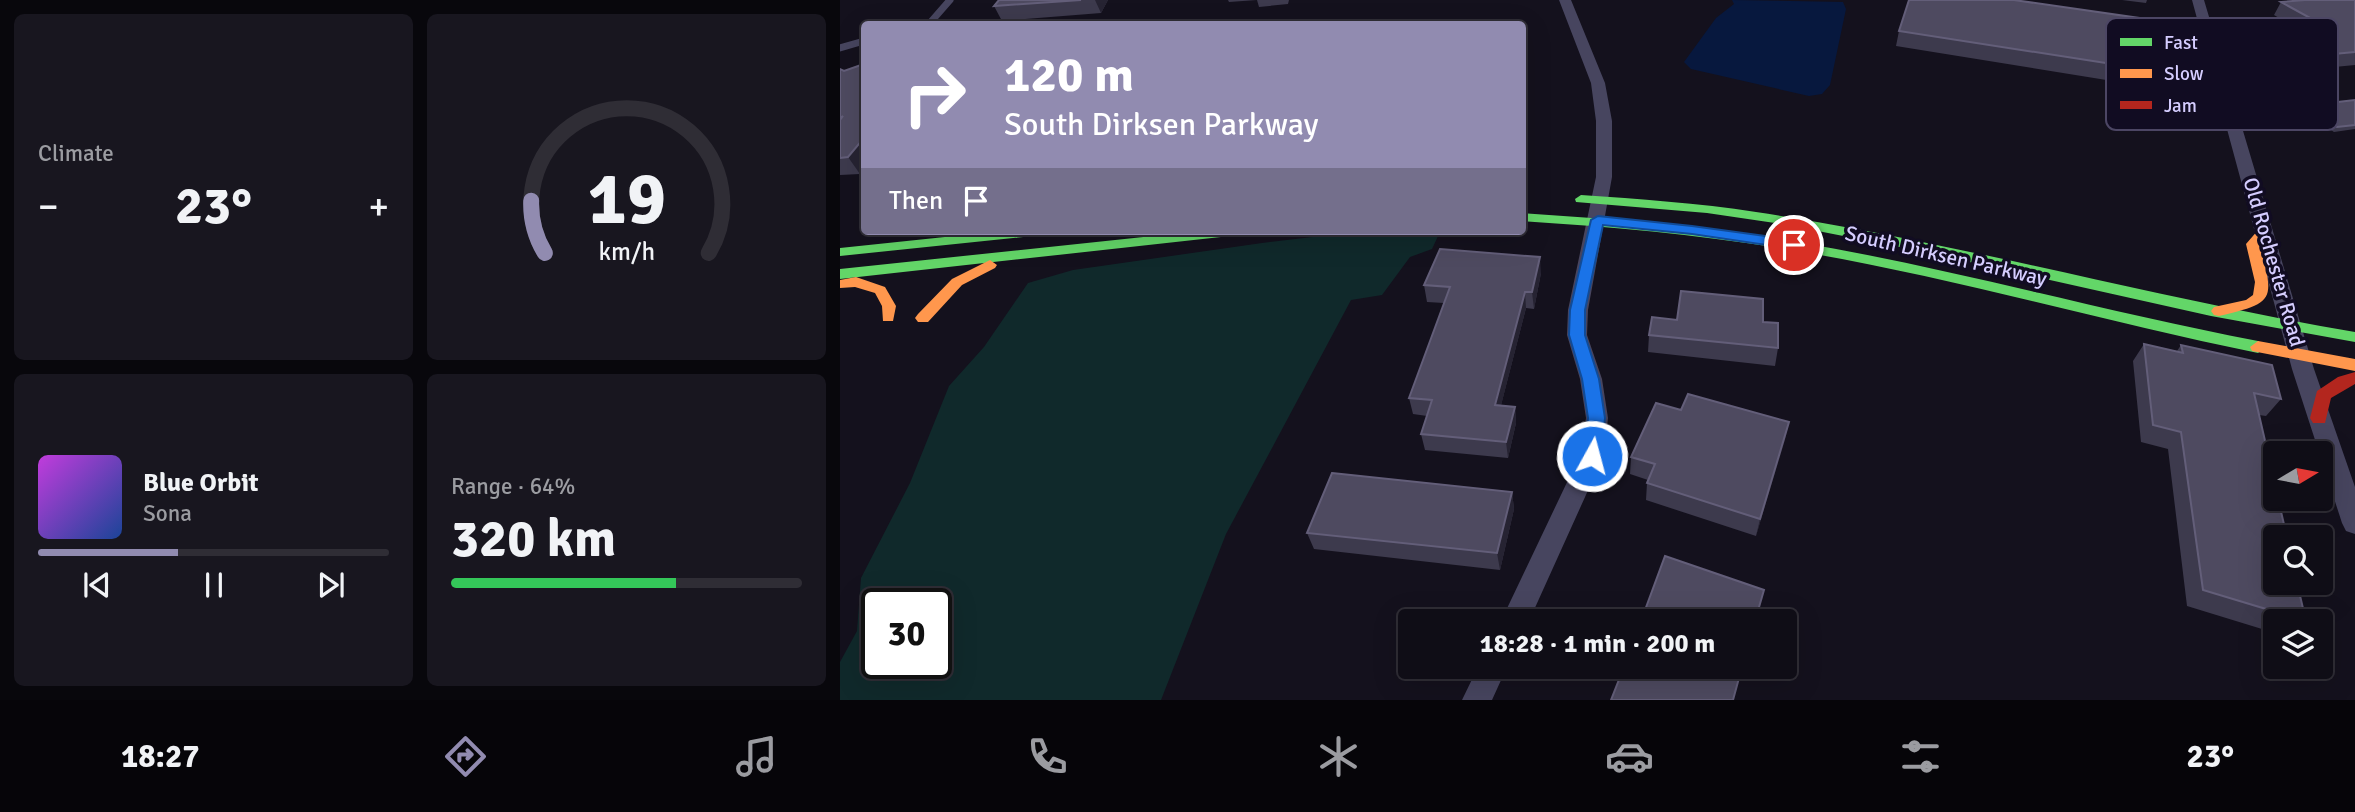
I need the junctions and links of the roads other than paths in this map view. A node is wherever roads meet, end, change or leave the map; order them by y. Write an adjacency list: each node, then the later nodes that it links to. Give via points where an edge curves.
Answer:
1 (950, 0): 5 (lane)
2 (1564, 0): 10 (street, via 1600,91 1605,155)
3 (2198, 0): 4 (street, Old Rochester Road)
4 (2203, 18)
5 (932, 21)
6 (861, 42): 7 (lane)
7 (840, 48)
8 (2235, 130): 12 (street, Old Rochester Road)
9 (1563, 198): 10 (main road, South Dirksen Parkway)
10 (1600, 211): 11 (main road, South Dirksen Parkway); 19 (main road, South Dirksen Parkway, via 1733,213 1804,224); 24 (main road, South Dirksen Parkway, via 1813,248); 29 (street, via 1578,310 1577,335 1597,418 1592,456)
11 (1526, 217)
12 (2264, 232): 19 (main road, via 2253,244 2262,282 2260,297 2251,304); 22 (street, Old Rochester Road)
13 (1004, 235): 15 (main road)
14 (1203, 235): 16 (main road)
15 (840, 252)
16 (1031, 254): 17 (main road); 21 (main road, via 969,274)
17 (840, 274)
18 (840, 284): 20 (main road, via 856,282 880,290 889,306)
19 (2208, 313): 22 (main road, South Dirksen Parkway)
20 (888, 317)
21 (923, 318)
22 (2292, 328): 23 (main road, South Dirksen Parkway); 24 (street, Old Rochester Road)
23 (2355, 337)
24 (2301, 356): 25 (main road, South Dirksen Parkway); 27 (street, Old Rochester Road)
25 (2355, 365)
26 (2355, 378): 27 (main road, via 2323,395)
27 (2319, 418): 28 (street, Old Rochester Road)
28 (2355, 523)
29 (1521, 609)
30 (1487, 679): 31 (street)
31 (1477, 700)

